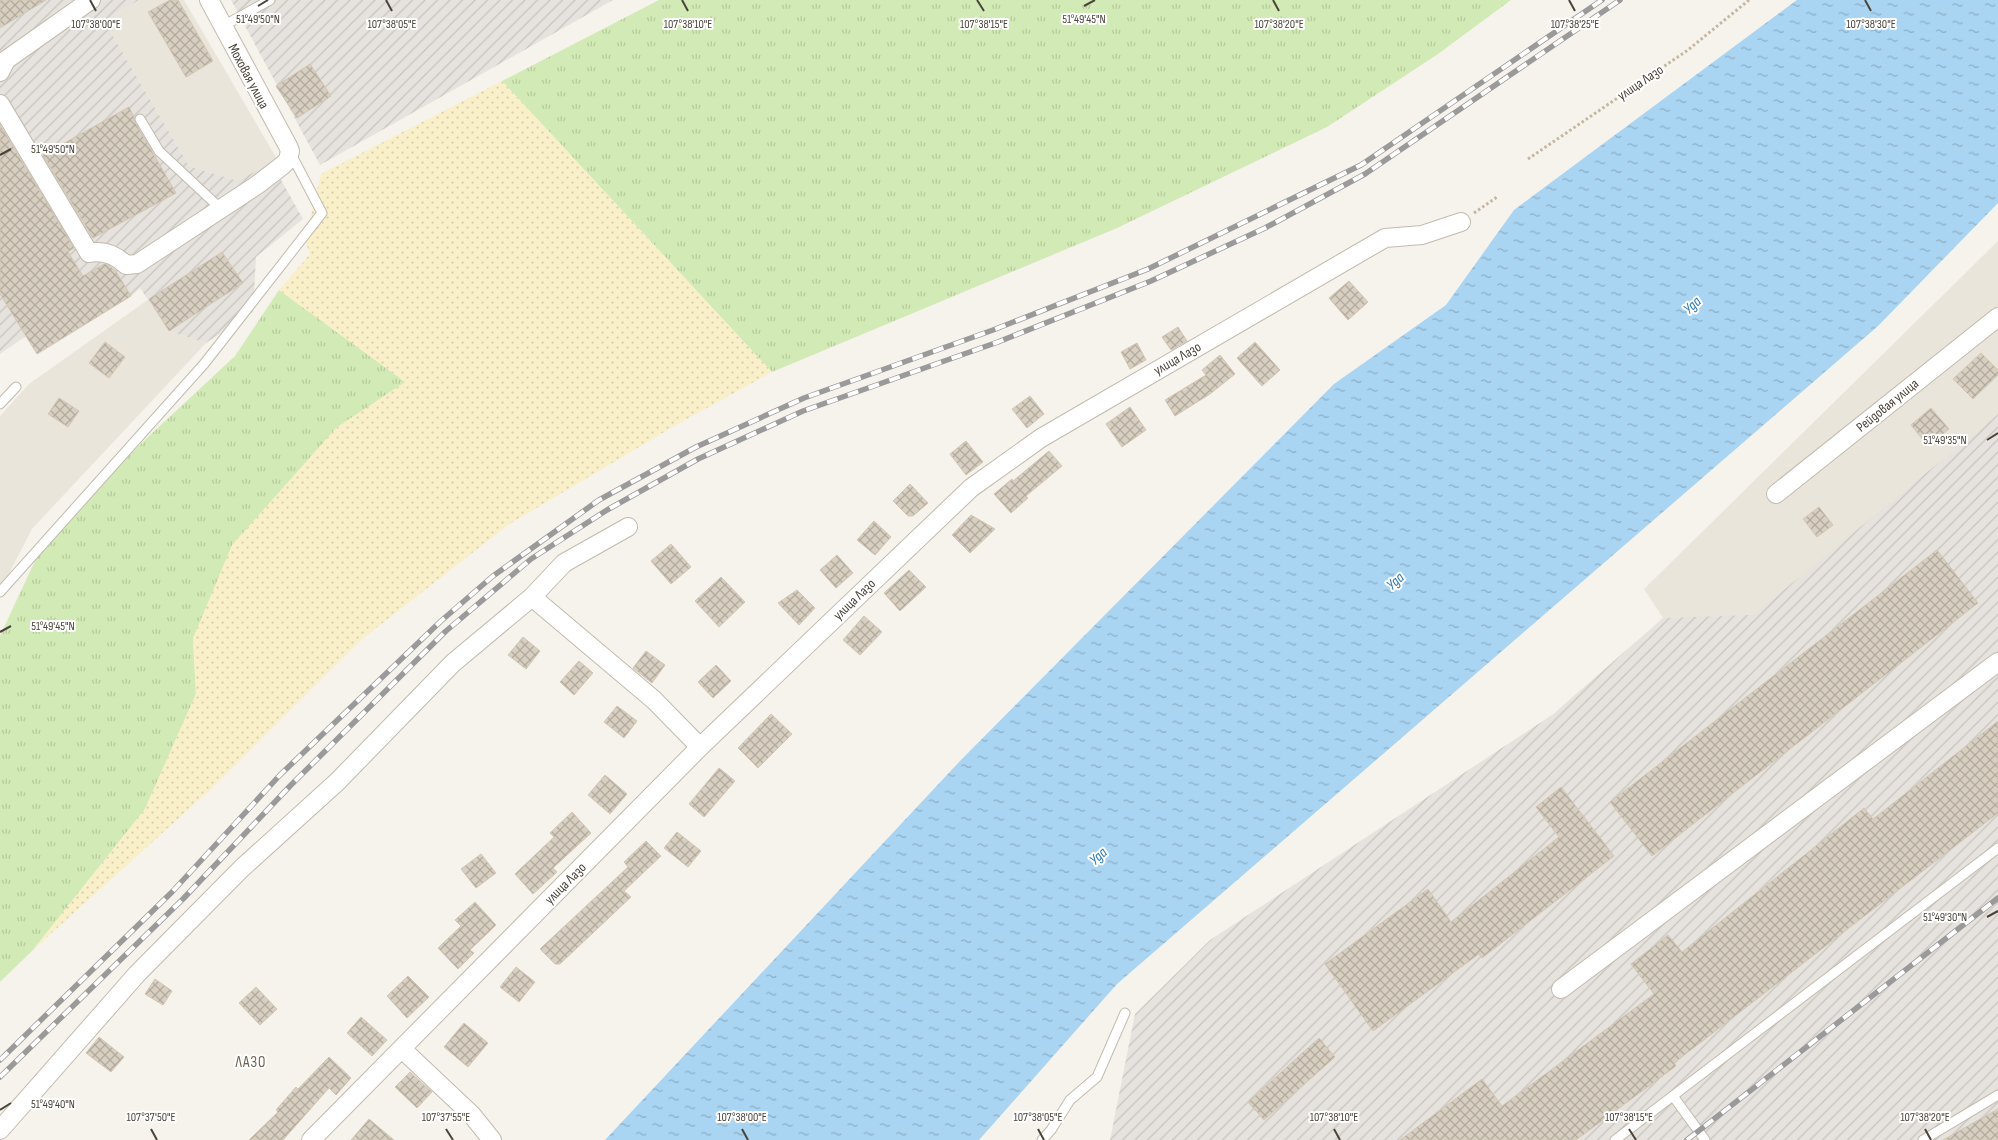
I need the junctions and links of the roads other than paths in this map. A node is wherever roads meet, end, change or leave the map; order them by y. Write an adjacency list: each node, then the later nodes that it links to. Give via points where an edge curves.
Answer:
1 (91, 0): 5 (street, via 6,60)
2 (209, 0): 4 (street, Моховая улица)
3 (270, 0): 4 (lane)
4 (223, 26): 8 (street, Моховая улица)
5 (0, 72)
6 (0, 104): 9 (street, via 89,253 99,251 117,256 126,265 137,264)
7 (140, 119): 9 (lane, via 159,150)
8 (290, 152): 9 (street, via 283,165); 16 (lane, via 322,213 204,364)
9 (221, 209)
10 (1461, 222): 19 (street, улица Лазо, via 1422,235 1385,238 1041,438 971,488)
11 (1998, 317): 14 (street, Рейдовая улица)
12 (16, 386): 13 (lane)
13 (0, 404)
14 (1776, 494)
15 (628, 527): 17 (street, via 564,563)
16 (0, 592)
17 (532, 597): 19 (street, via 654,700); 26 (street, via 454,663 337,782 242,868 137,974)
18 (1998, 662): 21 (street)
19 (700, 747): 23 (street, улица Лазо)
20 (1998, 848): 25 (lane)
21 (1561, 989)
22 (1125, 1013): 29 (lane, via 1097,1077 1070,1100)
23 (402, 1049): 27 (street, улица Лазо); 28 (street, via 472,1115)
24 (1998, 1095): 32 (lane)
25 (1673, 1096): 30 (lane); 31 (lane)
26 (0, 1130)
27 (311, 1140)
28 (492, 1140)
29 (1042, 1140)
30 (1615, 1140)
31 (1705, 1140)
32 (1923, 1140)

